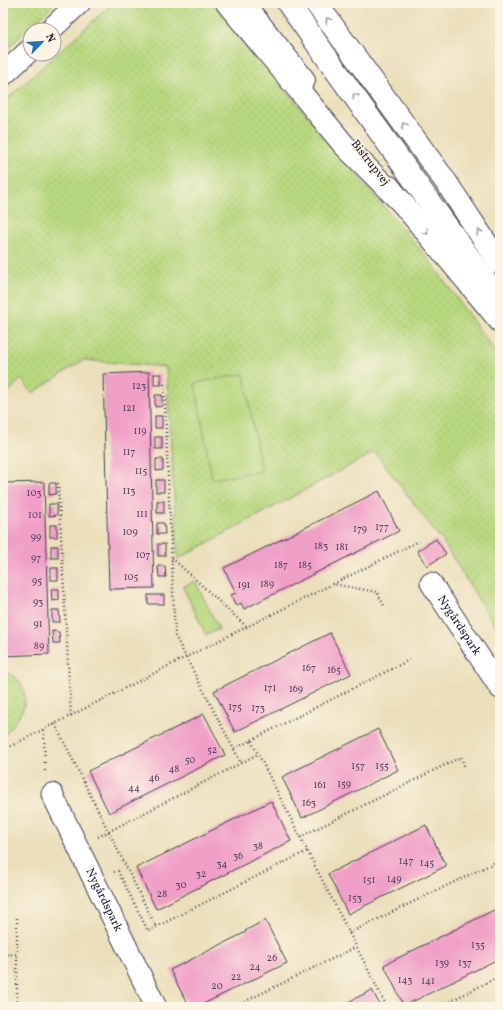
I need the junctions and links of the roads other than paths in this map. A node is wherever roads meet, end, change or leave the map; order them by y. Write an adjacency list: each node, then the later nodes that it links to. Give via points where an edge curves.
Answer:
1 (79, 3): 6 (main road)
2 (227, 3): 9 (main road, via 344,145)
3 (243, 3): 9 (main road, Bistrupvej)
4 (288, 3): 11 (main road, one-way to 4)
5 (316, 3): 10 (main road, one-way to 5, via 446,182)
6 (59, 22)
7 (22, 58): 8 (main road)
8 (3, 76)
9 (401, 202): 12 (main road, Bistrupvej, one-way to 12)
10 (500, 264)
11 (500, 301)
12 (500, 321)
13 (431, 583): 14 (street, Nygårdspark)
14 (500, 688)
15 (49, 786): 16 (street, Nygårdspark)
16 (156, 1007)

